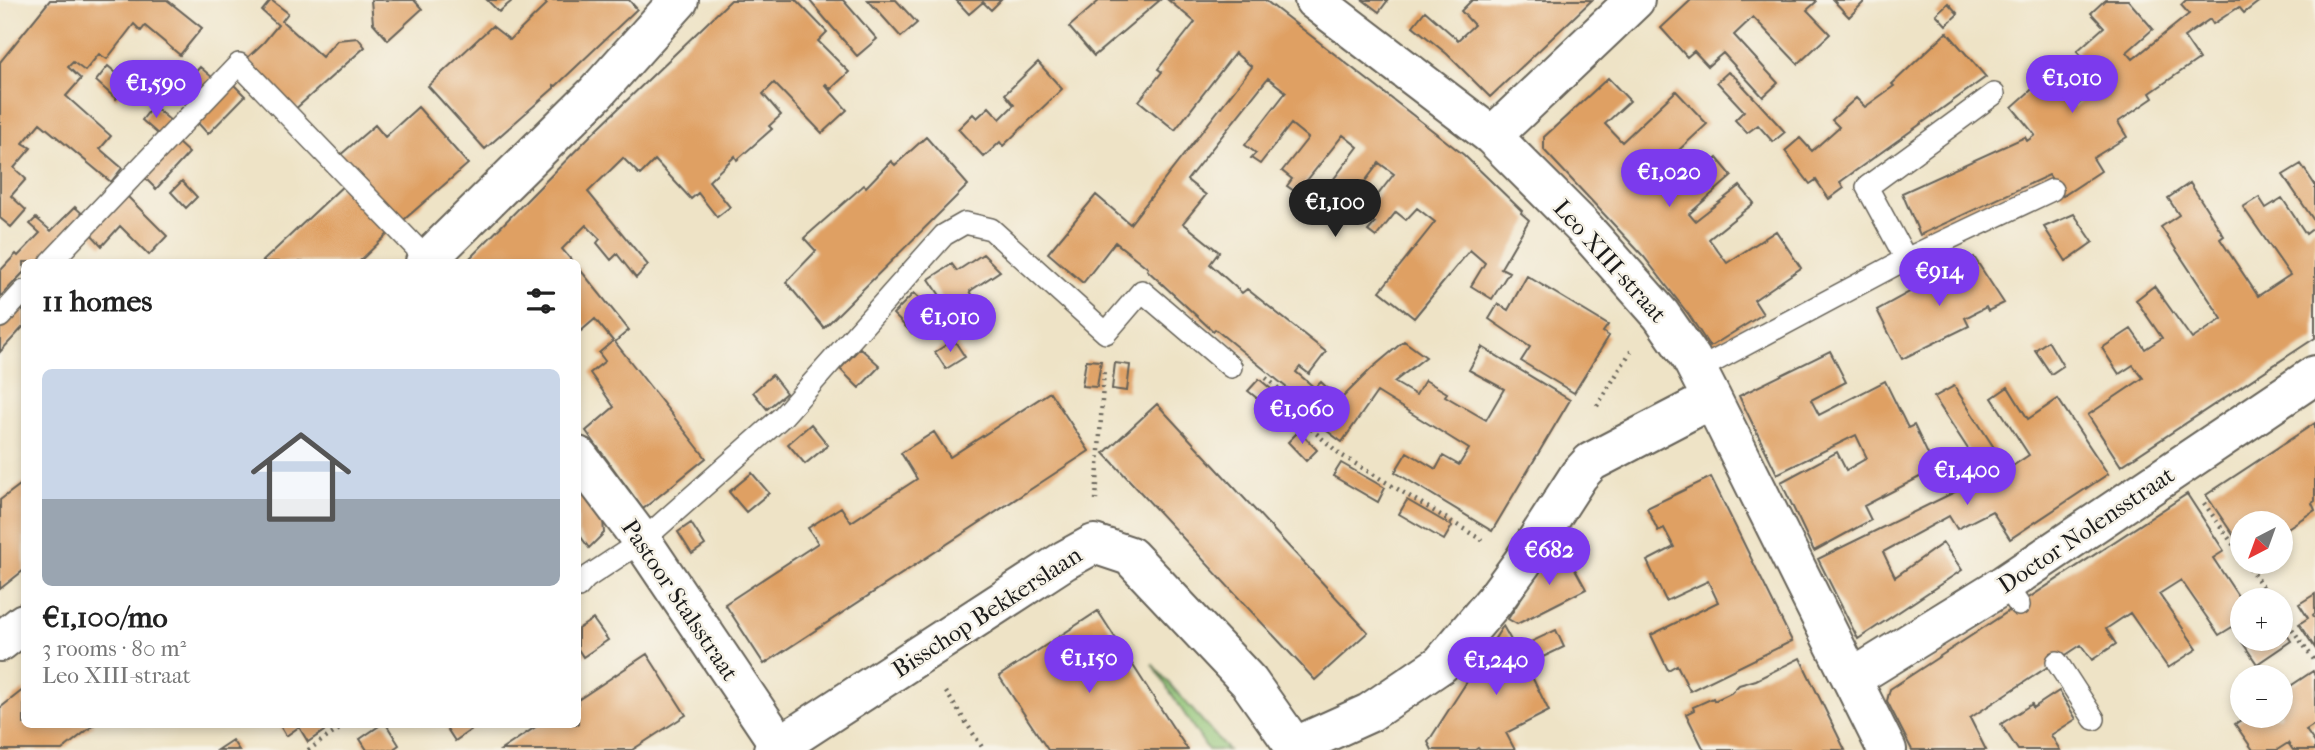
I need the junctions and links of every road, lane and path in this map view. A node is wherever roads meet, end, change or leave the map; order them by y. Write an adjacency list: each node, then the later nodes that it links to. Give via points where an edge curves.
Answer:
1 (679, 0): 9 (street, via 596,93)
2 (1314, 0): 5 (street, Leo XIII-straat)
3 (1635, 0): 5 (street)
4 (1994, 94): 10 (lane, via 1867,187)
5 (1492, 136): 12 (street, Leo XIII-straat, via 1583,227)
6 (2052, 190): 10 (lane)
7 (54, 259): 8 (lane, via 239,64)
8 (425, 259)
9 (431, 259)
10 (1906, 259): 18 (lane)
11 (21, 294): 13 (lane)
12 (1661, 315): 18 (street, Leo XIII-straat); 19 (path, via 1636,342)
13 (0, 317)
14 (1106, 333): 15 (lane, via 1142,291); 24 (lane, via 991,229 965,223 944,235 783,416); 25 (path)
15 (1231, 367)
16 (1261, 374): 22 (path, via 1302,408 1309,428 1341,455)
17 (2315, 375): 21 (street, Doctor Nolensstraat)
18 (1704, 385): 33 (street, Leo XIII-straat); 37 (street, via 1591,462 1494,601 1441,664 1369,713)
19 (1596, 408)
20 (581, 461): 24 (street, Pastoor Stalsstraat)
21 (2179, 468): 23 (path); 33 (street, Doctor Nolensstraat, via 2012,594)
22 (1472, 535)
23 (2230, 540)
24 (642, 541): 26 (lane); 36 (street, Pastoor Stalsstraat)
25 (1094, 544): 30 (street, Bisschop Bekkerslaan); 37 (street, Bisschop Bekkerslaan, via 1130,556 1249,682)
26 (581, 584)
27 (21, 625): 29 (street)
28 (2293, 630): 31 (path)
29 (0, 642)
30 (922, 653): 36 (street, Bisschop Bekkerslaan); 39 (path)
31 (2315, 661)
32 (2057, 662): 34 (lane)
33 (1853, 678): 40 (street, Leo XIII-straat)
34 (2094, 719)
35 (341, 728): 38 (path)
36 (776, 748)
37 (1296, 748)
38 (308, 750)
39 (984, 750)
40 (1887, 750)

